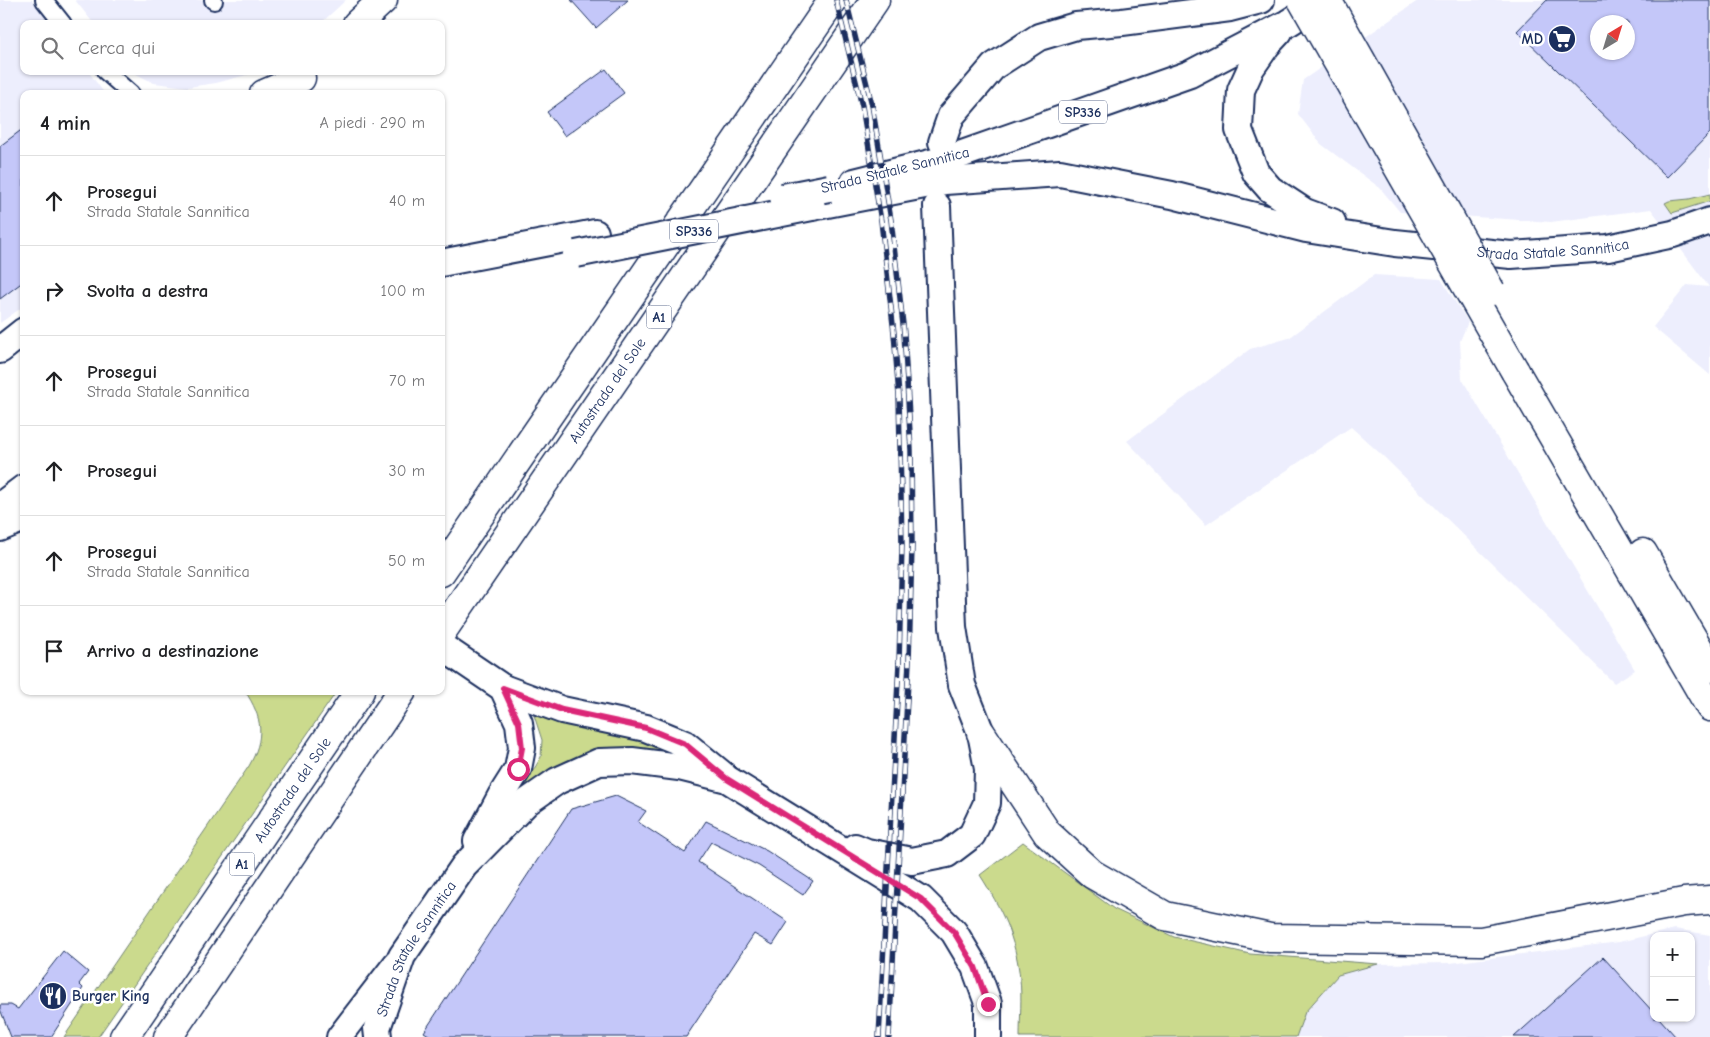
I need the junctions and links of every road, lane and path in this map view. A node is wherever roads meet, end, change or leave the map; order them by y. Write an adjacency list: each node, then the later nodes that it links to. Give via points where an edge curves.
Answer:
1 (44, 0): 8 (street)
2 (383, 0): 9 (highway)
3 (833, 0): 32 (highway, A1)
4 (875, 0): 33 (highway, Autostrada del Sole / A1)
5 (1261, 0): 17 (main road, via 1230,8 1076,26 1039,38 994,66 950,116)
6 (1302, 0): 27 (highway, bridge)
7 (1326, 0): 10 (main road, Strada Statale Sannitica / SP336); 27 (highway, bridge)
8 (60, 20)
9 (361, 20)
10 (1288, 23): 20 (main road, SP336, via 1267,44 1241,90 1239,130 1256,173 1270,189 1305,212); 21 (main road, Strada Statale Sannitica / SP336, bridge, via 1181,77 954,157 829,188)
11 (108, 75): 14 (street)
12 (109, 75): 15 (street)
13 (299, 81): 16 (highway)
14 (119, 90)
15 (126, 90)
16 (275, 90)
17 (942, 142)
18 (937, 206): 40 (main road, via 953,627 962,685)
19 (1710, 221): 20 (main road, Strada Statale Sannitica, via 1674,234 1608,248 1511,255)
20 (1395, 242): 22 (main road, Strada Statale Sannitica / SP336, bridge, via 1306,229 1172,195 1060,174 945,181)
21 (445, 262)
22 (445, 279)
23 (20, 335): 24 (main road)
24 (0, 350)
25 (20, 356): 26 (main road)
26 (0, 362)
27 (1523, 367): 35 (highway); 39 (highway)
28 (20, 491): 29 (main road)
29 (0, 506)
30 (20, 520): 31 (main road)
31 (0, 528)
32 (445, 566)
33 (445, 627)
34 (445, 649): 36 (main road)
35 (1710, 668)
36 (503, 688): 41 (main road, via 562,710 646,728 685,744); 43 (main road, Strada Statale Sannitica, via 519,723 522,748 518,769)
37 (357, 695): 46 (highway, Autostrada del Sole / A1)
38 (399, 695): 47 (highway, A1)
39 (1710, 707)
40 (981, 733): 42 (main road, via 988,769 988,803 972,835 946,854 912,861 867,852); 44 (highway, via 1047,833 1092,874 1165,916 1270,938 1481,941 1684,902)
41 (727, 779): 42 (main road, Strada Statale Sannitica); 43 (main road, Strada Statale Sannitica, via 679,767 641,762 599,762 557,781 527,802)
42 (805, 826): 50 (main road, Strada Statale Sannitica, via 921,899 954,932 975,967 988,1004)
43 (464, 866): 45 (main road, Strada Statale Sannitica)
44 (1710, 900)
45 (402, 956): 48 (street); 49 (main road, Strada Statale Sannitica, via 377,1028)
46 (124, 1037)
47 (168, 1037)
48 (339, 1037)
49 (378, 1037)
50 (988, 1037)

